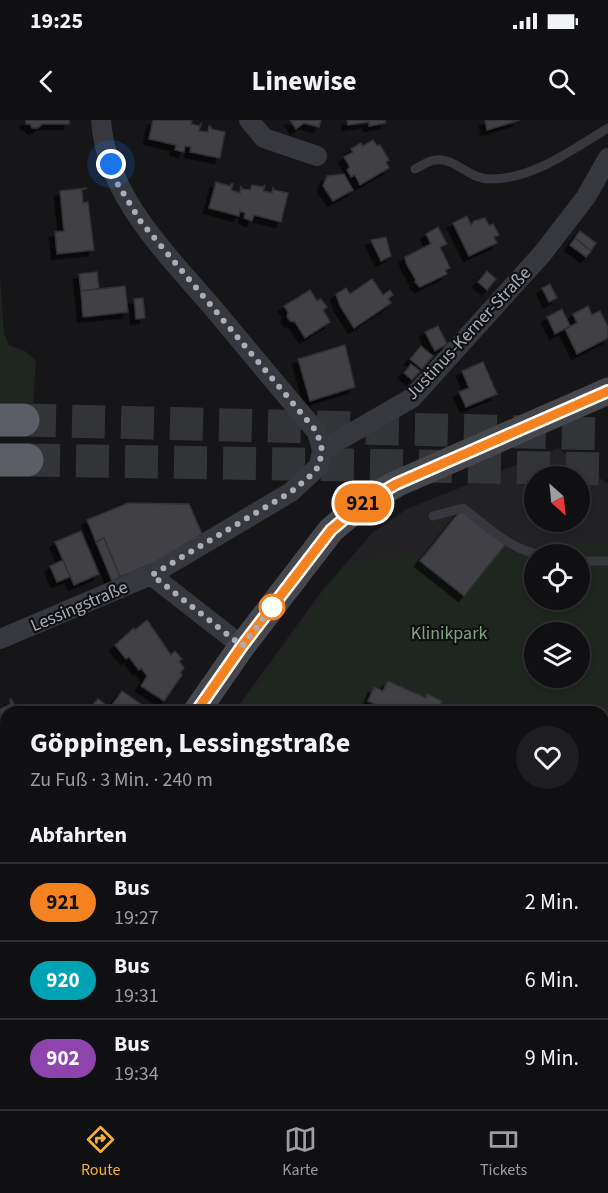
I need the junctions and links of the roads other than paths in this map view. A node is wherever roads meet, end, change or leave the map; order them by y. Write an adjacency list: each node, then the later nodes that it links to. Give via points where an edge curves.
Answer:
1 (101, 120): 8 (street, via 102,139 117,183 141,222 317,432)
2 (249, 120): 4 (street, via 264,138)
3 (608, 128): 6 (lane, via 554,160 519,175 475,178 452,162 435,160)
4 (317, 156)
5 (608, 158): 8 (street, Justinus-Kerner-Straße, via 586,197 542,254 412,398)
6 (415, 168)
7 (608, 391): 15 (main road, via 396,484 362,504 331,530)
8 (322, 450): 13 (street, via 319,466 291,492)
9 (433, 516): 10 (lane, via 463,508 506,543)
10 (524, 552)
11 (590, 561): 12 (lane)
12 (608, 561)
13 (152, 575): 14 (street, Lessingstraße); 15 (street)
14 (0, 639)
15 (242, 646): 16 (main road)
16 (200, 706)

